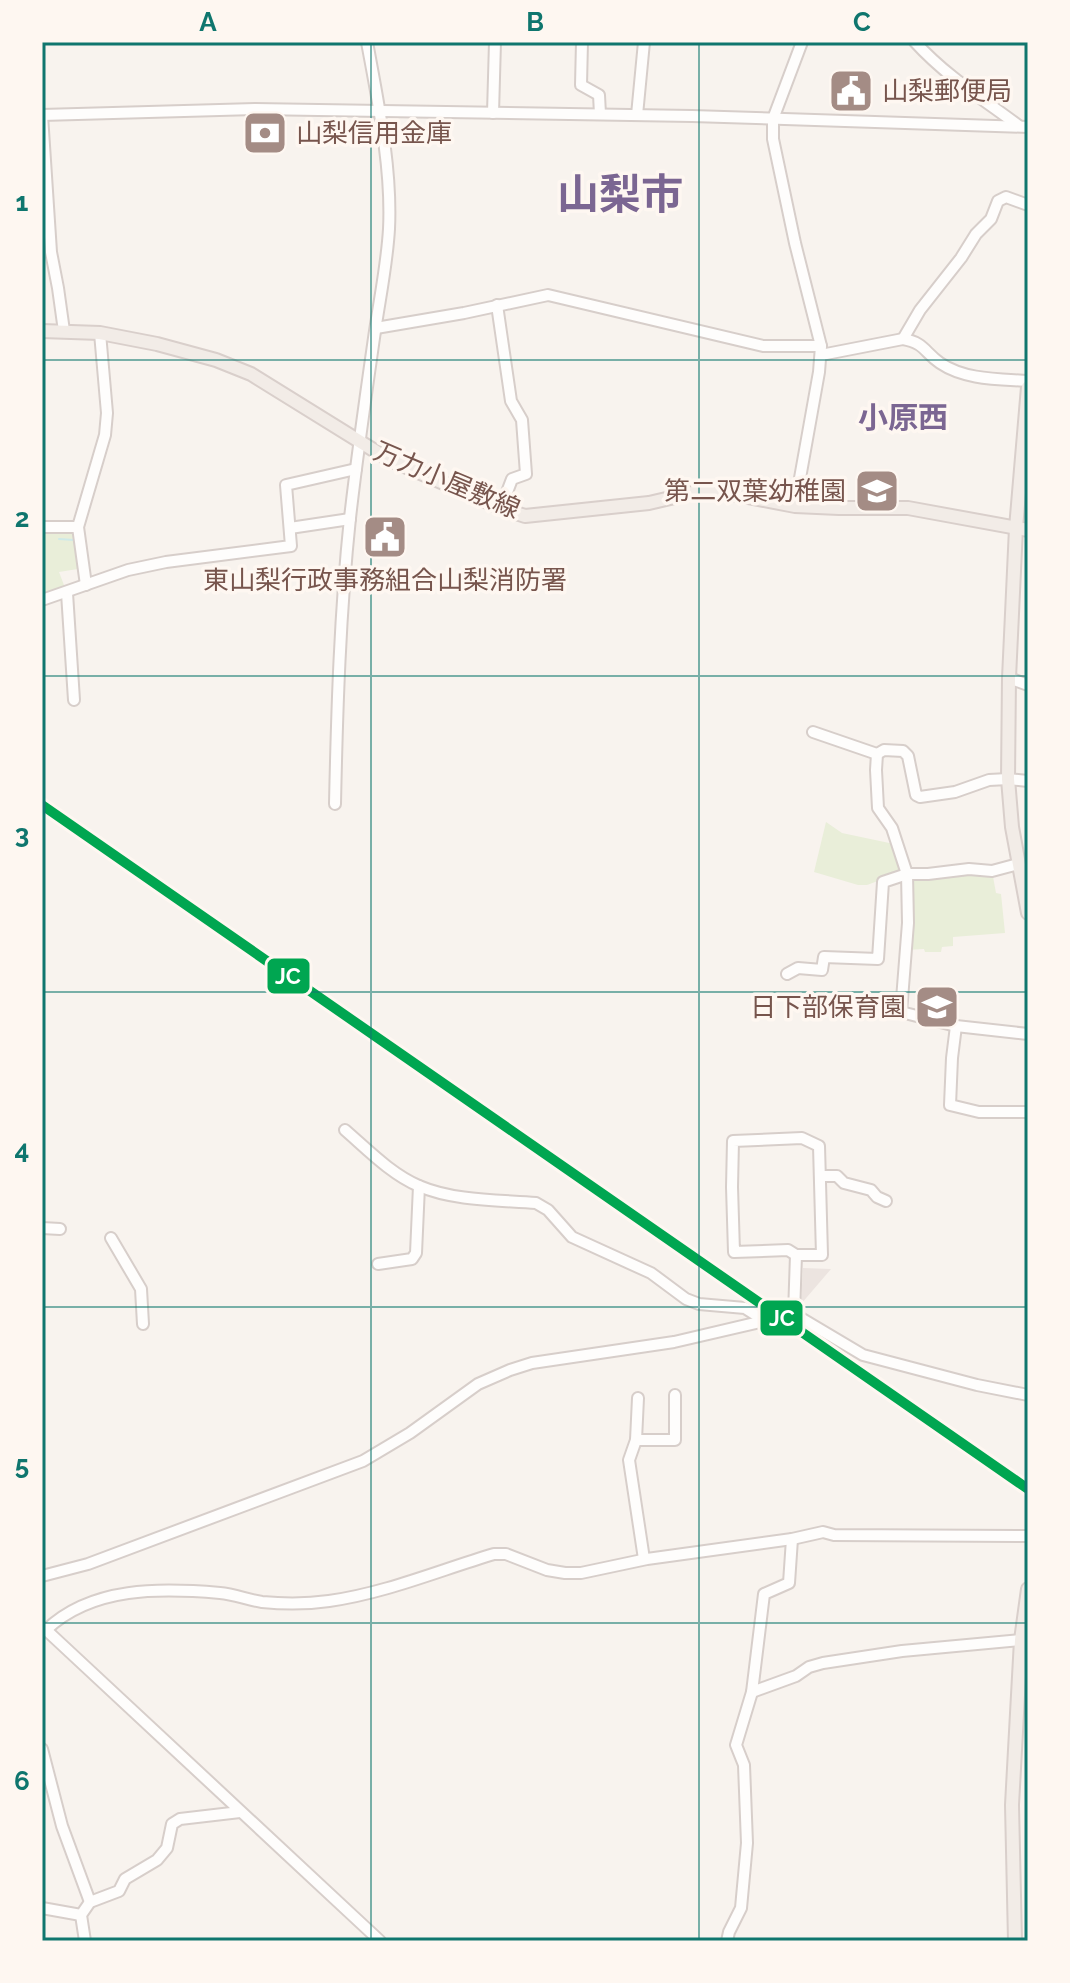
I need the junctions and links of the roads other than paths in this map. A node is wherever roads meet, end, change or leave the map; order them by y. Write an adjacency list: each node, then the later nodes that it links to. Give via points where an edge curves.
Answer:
1 (367, 42): 7 (street)
2 (495, 42): 8 (street)
3 (582, 42): 9 (street, via 581,85 599,95)
4 (644, 42): 11 (street)
5 (802, 42): 12 (street)
6 (915, 42): 13 (street, via 963,87)
7 (379, 111): 8 (street); 10 (street); 16 (street, via 389,227)
8 (493, 113): 9 (street)
9 (600, 114): 11 (street)
10 (42, 115): 18 (street, via 51,252)
11 (637, 115): 12 (street)
12 (773, 119): 13 (street); 21 (street, via 791,229)
13 (1024, 127)
14 (1028, 205): 20 (street, via 1006,197 998,201 991,219)
15 (497, 305): 16 (street); 21 (street, via 548,295 763,346); 27 (street, via 511,401 522,420 526,474 512,479)
16 (376, 328): 23 (street)
17 (42, 331): 18 (main road, 万力小屋敷線)
18 (64, 331): 19 (main road, 万力小屋敷線)
19 (100, 333): 23 (main road, 万力小屋敷線, via 216,360 251,374); 30 (street, via 105,435)
20 (903, 339): 21 (street); 22 (street, via 915,341 962,373)
21 (821, 350): 26 (street)
22 (1028, 384): 24 (main road)
23 (359, 441): 25 (street); 27 (main road, 万力小屋敷線)
24 (1025, 442): 32 (main road)
25 (356, 469): 28 (street); 31 (street, via 286,485)
26 (795, 506): 27 (main road, 万力小屋敷線, via 696,492 649,503 525,516); 32 (main road, 万力小屋敷線, via 908,508)
27 (501, 508)
28 (350, 519): 31 (street); 43 (street)
29 (42, 527): 30 (street)
30 (78, 527): 33 (street)
31 (290, 528): 33 (street, via 291,546 166,562)
32 (1022, 529): 36 (main road)
33 (86, 585): 34 (street)
34 (67, 593): 35 (street); 38 (street)
35 (42, 600)
36 (1009, 678): 37 (street); 41 (main road)
37 (1028, 685)
38 (74, 700)
39 (813, 732): 40 (street)
40 (877, 754): 41 (street, via 903,751 920,797); 45 (street, via 878,808 892,828)
41 (1008, 779): 42 (street); 44 (main road)
42 (1028, 781)
43 (335, 804)
44 (1018, 864): 45 (street, via 992,871); 46 (main road)
45 (907, 874): 47 (street, via 883,882 878,959 824,957 822,970 798,968); 48 (street, via 901,1012)
46 (1028, 913)
47 (787, 974)
48 (956, 1026): 49 (street); 50 (street, via 950,1105 979,1112)
49 (1028, 1034)
50 (1028, 1112)
51 (345, 1130): 53 (street)
52 (820, 1176): 54 (street, via 837,1176); 58 (street, via 822,1255); 58 (street, via 819,1146 802,1138 733,1141 734,1252 788,1250)
53 (419, 1186): 59 (street, via 416,1253 412,1259); 61 (street, via 446,1195 536,1203 572,1237 651,1273 686,1299 745,1308)
54 (886, 1201)
55 (42, 1228): 56 (street)
56 (60, 1229)
57 (111, 1238): 62 (street, via 141,1289)
58 (796, 1255): 60 (street)
59 (378, 1264)
60 (794, 1314): 61 (street); 64 (street, via 863,1355)
61 (767, 1322): 70 (street, via 510,1370 478,1384 363,1461 88,1564)
62 (143, 1324)
63 (675, 1395): 66 (street, via 675,1440)
64 (1028, 1395)
65 (638, 1398): 66 (street)
66 (636, 1440): 69 (street, via 629,1460)
67 (1028, 1536): 68 (street, via 823,1532)
68 (792, 1539): 69 (street); 74 (street, via 789,1583 764,1594)
69 (644, 1559): 72 (street, via 565,1573 494,1554 329,1601 260,1602 223,1593 168,1591 118,1594 71,1610)
70 (42, 1576)
71 (1028, 1589): 73 (main road)
72 (44, 1628): 76 (street)
73 (1021, 1640): 74 (street, via 823,1663); 83 (main road, via 1012,1805)
74 (752, 1692): 82 (street, via 736,1745 744,1765 748,1818 741,1908)
75 (42, 1749): 77 (street)
76 (240, 1812): 77 (street, via 180,1819 172,1824 167,1848 157,1860 125,1879 119,1891); 81 (street)
77 (90, 1902): 79 (street)
78 (42, 1908): 79 (street)
79 (81, 1915): 80 (street)
80 (85, 1941)
81 (380, 1941)
82 (727, 1941)
83 (1015, 1941)

